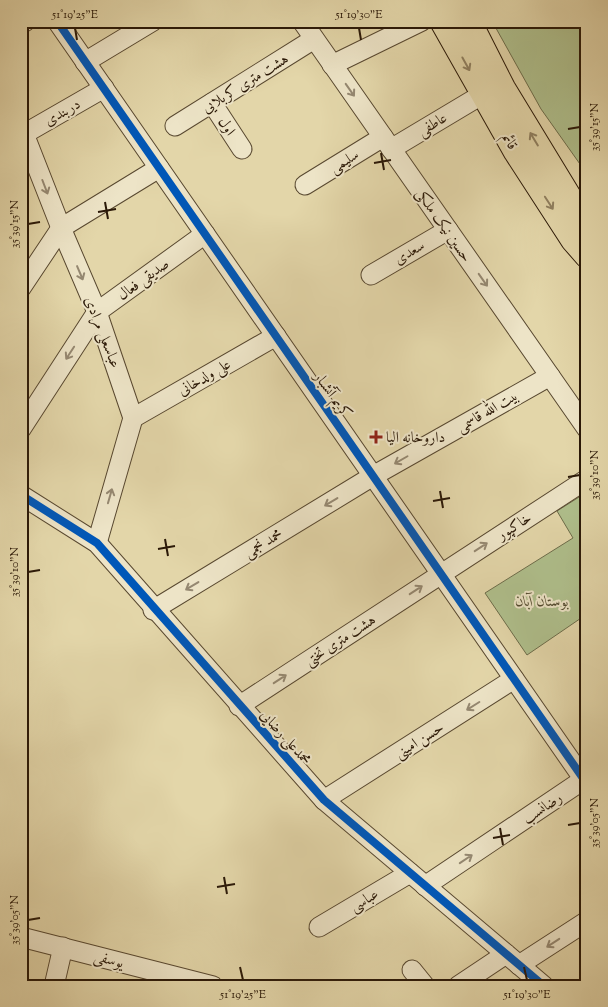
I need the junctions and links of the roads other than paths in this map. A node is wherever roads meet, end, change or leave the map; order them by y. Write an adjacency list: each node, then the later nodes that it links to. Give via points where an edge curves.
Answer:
1 (26, 21): 8 (street)
2 (57, 21): 10 (street, کریم آتشبار)
3 (152, 21): 10 (street)
4 (302, 21): 9 (street, حسین نیک ملکی)
5 (422, 21): 11 (street)
6 (442, 21): 25 (main road, قائم, one-way to 25, via 516,152 573,240)
7 (469, 21): 21 (main road, قائم, one-way to 7, via 503,88)
8 (21, 24)
9 (314, 39): 11 (street, حسین نیک ملکی); 14 (street, هشت متری کربلایی)
10 (86, 62): 12 (street, کریم آتشبار)
11 (332, 65): 17 (street, حسین نیک ملکی, one-way to 17)
12 (104, 88): 16 (street, دربندی); 19 (street, کریم آتشبار)
13 (473, 100): 17 (street, عاطفی)
14 (212, 103): 15 (street, هشت متری کربلایی); 18 (street, اول)
15 (175, 126)
16 (22, 132): 22 (street, عباسعلی مرادی, one-way to 22)
17 (387, 143): 20 (street, سلیمی); 23 (street, حسین نیک ملکی)
18 (242, 149)
19 (159, 168): 22 (street); 24 (street, کریم آتشبار)
20 (306, 185)
21 (587, 226)
22 (61, 228): 27 (street); 28 (street, عباسعلی مرادی, one-way to 28)
23 (448, 230): 26 (street, سعدی); 30 (street, حسین نیک ملکی, one-way to 30)
24 (205, 234): 28 (street, صدیقی فعال); 29 (street, کریم آتشبار)
25 (587, 256)
26 (371, 275)
27 (21, 288)
28 (97, 312): 31 (street, عباسعلی مرادی); 32 (street, صدیقی فعال, one-way to 32)
29 (276, 336): 31 (street, علی ولدخانی); 34 (street, کریم آتشبار)
30 (550, 376): 33 (street, حسین نیک ملکی); 34 (street, بیت الله قاسمی, one-way to 34)
31 (133, 418): 37 (street, one-way to 31)
32 (21, 429)
33 (587, 429)
34 (373, 476): 38 (street, کریم آتشبار); 39 (street, محمد نجمی, one-way to 39)
35 (587, 479): 38 (street, خاکپور, one-way to 35)
36 (21, 495): 37 (street, محمدعلی رضایی)
37 (97, 543): 39 (street, محمدعلی رضایی)
38 (440, 574): 40 (street, کریم آتشبار); 41 (street, هشت متری تختی, one-way to 38)
39 (153, 610): 41 (street, محمدعلی رضایی)
40 (514, 679): 42 (street, کریم آتشبار); 43 (street, حسن امینی, one-way to 43)
41 (239, 706): 43 (street, محمدعلی رضایی)
42 (585, 782): 45 (street, رضانسب, one-way to 42)
43 (324, 800): 44 (street, محمدعلی رضایی)
44 (410, 873): 45 (street, محمدعلی رضایی); 47 (street, عباسی)
45 (425, 886): 50 (street, محمدعلی رضایی)
46 (587, 921): 50 (street, one-way to 50)
47 (319, 927)
48 (21, 937): 49 (street, یوسفی)
49 (63, 947): 52 (street); 53 (street, یوسفی)
50 (513, 959): 55 (street); 56 (street, محمدعلی رضایی)
51 (412, 970): 54 (street)
52 (54, 986)
53 (213, 986)
54 (425, 986)
55 (458, 986)
56 (544, 986)

